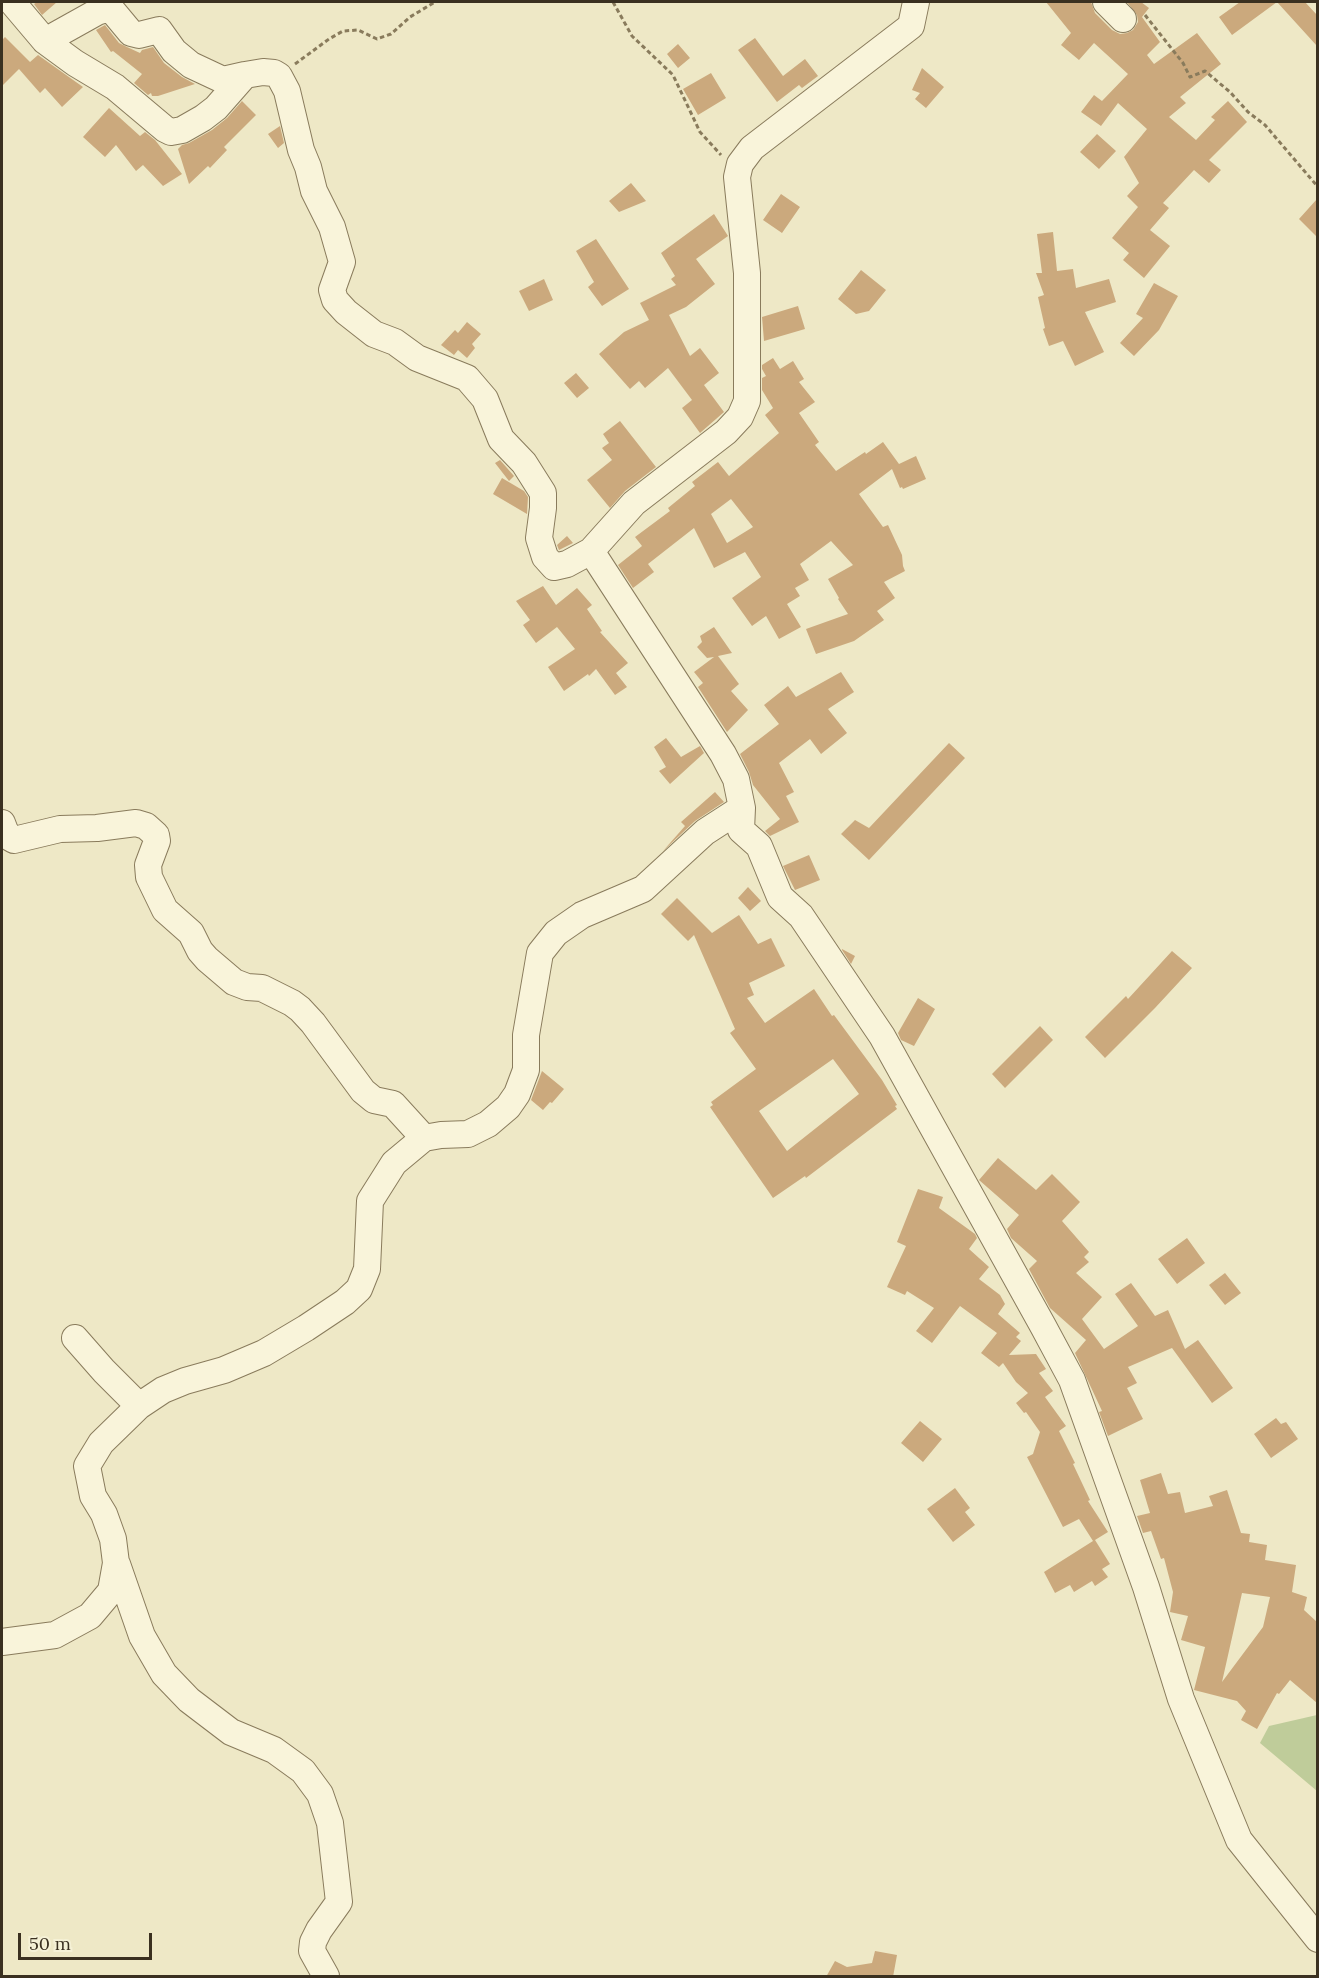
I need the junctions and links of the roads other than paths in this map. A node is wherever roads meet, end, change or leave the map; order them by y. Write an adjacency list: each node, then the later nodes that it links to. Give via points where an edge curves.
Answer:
1 (12, 2): 3 (street)
2 (916, 2): 5 (street, via 911,26 752,148 740,164 737,177 747,273 747,401 740,417 726,432 634,503)
3 (45, 41): 4 (street, via 97,12 111,9 131,33 159,30 174,51 207,74 223,80); 4 (street, via 115,87 171,132 191,126 216,108)
4 (244, 75): 5 (street, via 274,73 287,91 314,191 332,227 342,262 332,290 335,300 374,334 417,358 467,378 485,399 501,439 524,463 543,493 539,538 545,557 554,567)
5 (591, 551): 6 (street, via 723,754 736,779)
6 (742, 808): 8 (street, via 705,832 643,890 582,915 555,933 540,953 526,1035 526,1070 517,1094 488,1124 468,1134); 13 (street, via 741,830 759,846 780,897 801,916 882,1036 1072,1380 1146,1587 1181,1699 1239,1840)
7 (2, 823): 8 (street, via 7,836 14,840 60,829 136,823 146,826 156,835 157,842 148,866 149,877 165,910 191,933 207,959 240,986 262,988 300,1009 363,1091 374,1100 393,1104)
8 (424, 1138): 10 (street, via 394,1163 369,1201 367,1269 359,1289 264,1353 163,1390)
9 (75, 1338): 10 (street)
10 (139, 1406): 11 (street, via 101,1443 87,1466 93,1496 113,1539)
11 (117, 1563): 12 (street, via 111,1591 90,1616 55,1635); 14 (street, via 142,1636 164,1674 189,1700 231,1732 274,1750 303,1771 320,1794 330,1823 339,1902 319,1930 312,1951)
12 (2, 1642)
13 (1317, 1939)
14 (326, 1977)

